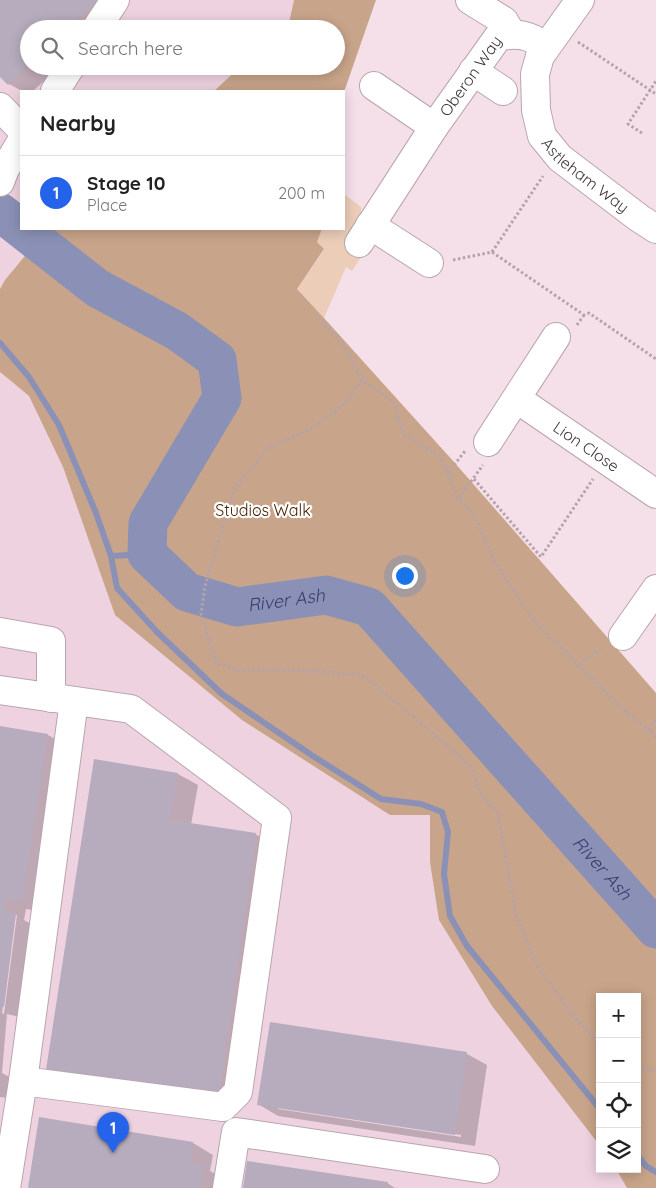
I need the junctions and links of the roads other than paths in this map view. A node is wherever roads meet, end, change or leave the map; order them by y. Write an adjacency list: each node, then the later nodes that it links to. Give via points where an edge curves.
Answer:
1 (115, 0): 4 (street)
2 (470, 0): 5 (street, Oberon Way, via 504,21)
3 (580, 0): 6 (street, Astleham Way)
4 (102, 20)
5 (512, 34): 6 (street, Oberon Way); 7 (street, Oberon Way, via 498,36)
6 (553, 38): 17 (street, Astleham Way, via 540,56 535,74 536,110 542,136 557,154)
7 (473, 71): 11 (street); 13 (street, Oberon Way)
8 (65, 75): 10 (street)
9 (374, 86): 13 (street, Oberon Way)
10 (55, 90)
11 (503, 91)
12 (0, 108): 14 (street)
13 (434, 127): 18 (street, Oberon Way, via 364,234)
14 (20, 128)
15 (20, 144): 16 (street)
16 (2, 176)
17 (656, 229)
18 (429, 263)
19 (556, 337): 20 (street)
20 (517, 399): 21 (street); 22 (street, Lion Close)
21 (486, 445)
22 (656, 494)
23 (656, 589): 24 (street)
24 (648, 618): 26 (street)
25 (0, 632): 28 (street, via 51,641)
26 (623, 636)
27 (0, 690): 28 (street)
28 (62, 699): 29 (street); 29 (street, via 131,709 278,818 238,1092 223,1107)
29 (23, 1081): 31 (street)
30 (486, 1169): 32 (street, via 236,1132)
31 (6, 1188)
32 (227, 1188)

